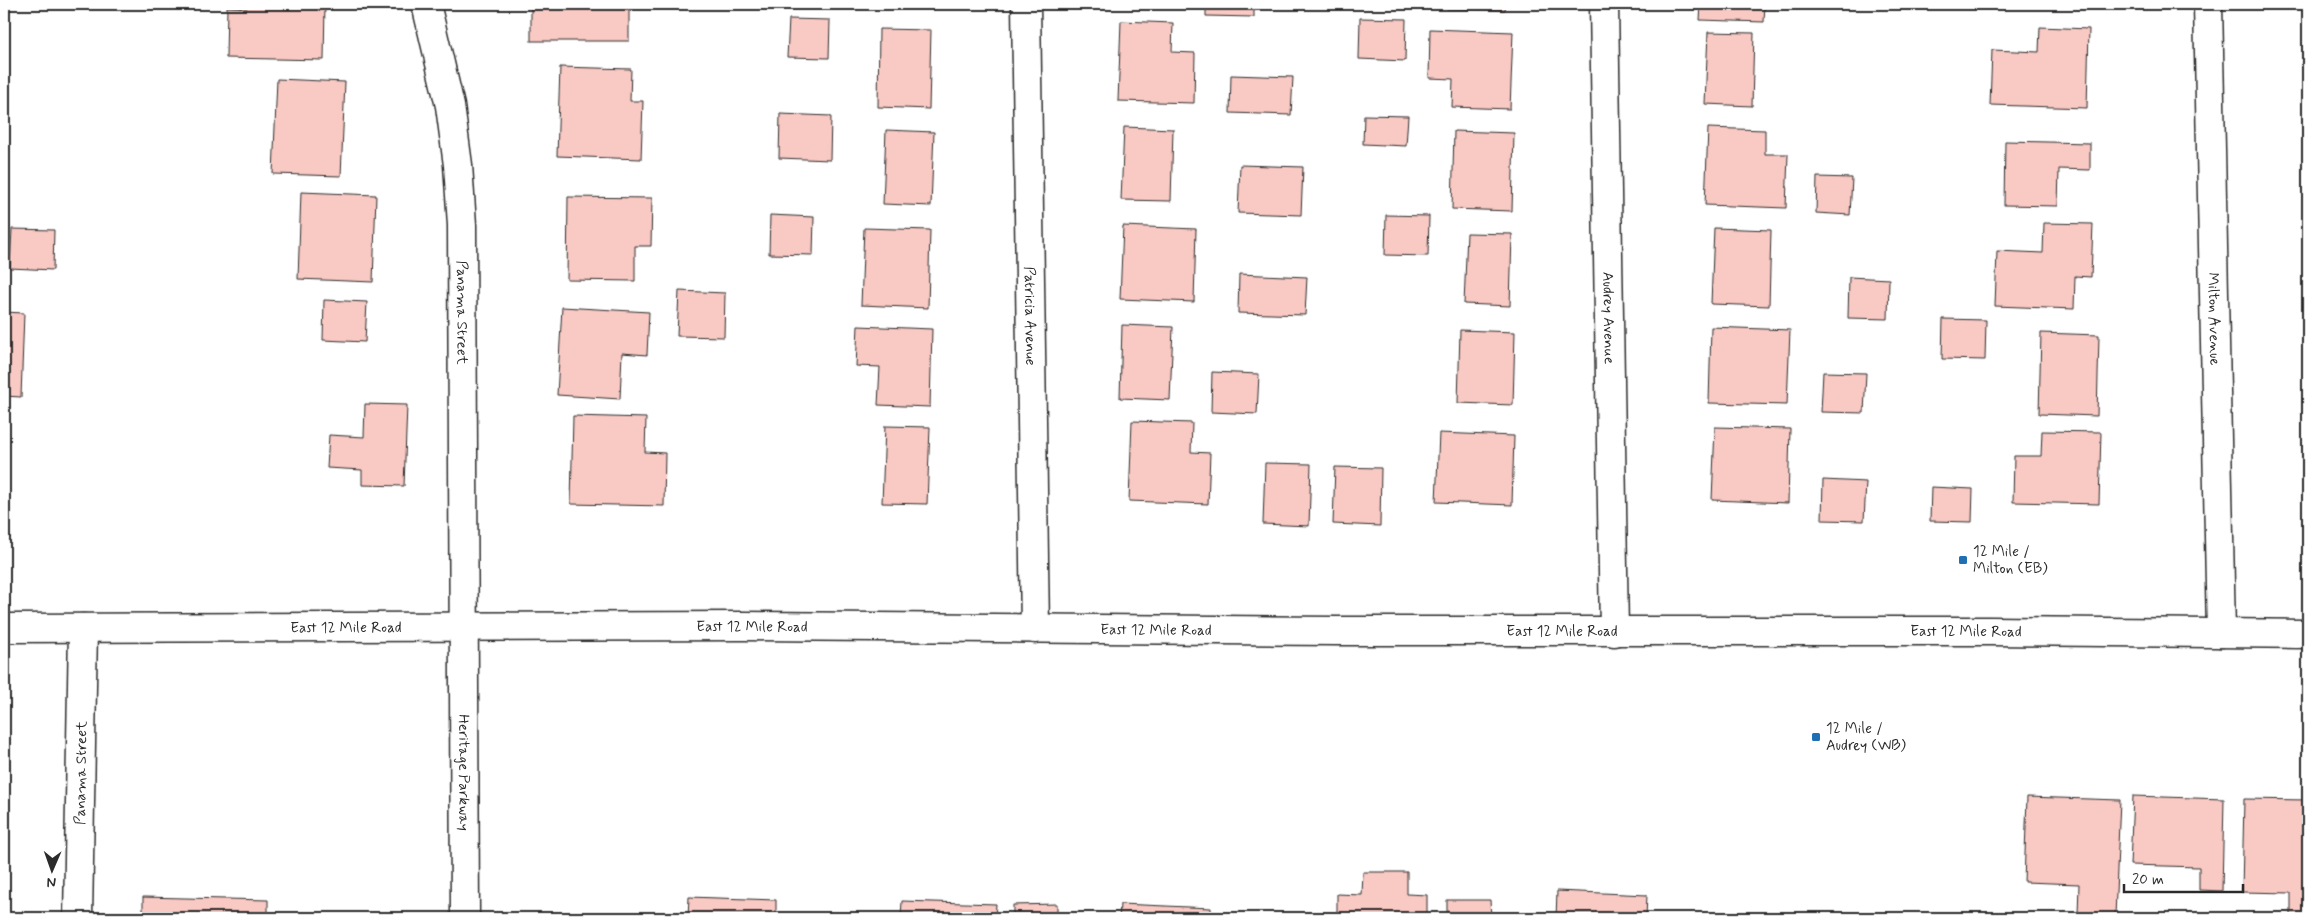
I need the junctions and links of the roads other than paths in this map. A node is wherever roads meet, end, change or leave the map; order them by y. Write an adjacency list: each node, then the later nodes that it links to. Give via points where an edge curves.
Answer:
1 (426, 4): 5 (street, Panama Street, via 450,106 462,225)
2 (1026, 4): 8 (street, Patricia Avenue)
3 (1604, 4): 9 (street, Audrey Avenue)
4 (2208, 4): 10 (street, Milton Avenue)
5 (464, 627): 7 (street, East 12 Mile Road); 8 (street, East 12 Mile Road); 13 (street, Heritage Parkway)
6 (4, 628): 7 (street, East 12 Mile Road)
7 (83, 628): 12 (street, Panama Street)
8 (1035, 630): 9 (street, East 12 Mile Road)
9 (1614, 632): 10 (street, East 12 Mile Road)
10 (2221, 633): 11 (street, East 12 Mile Road)
11 (2308, 634)
12 (78, 918)
13 (465, 918)

